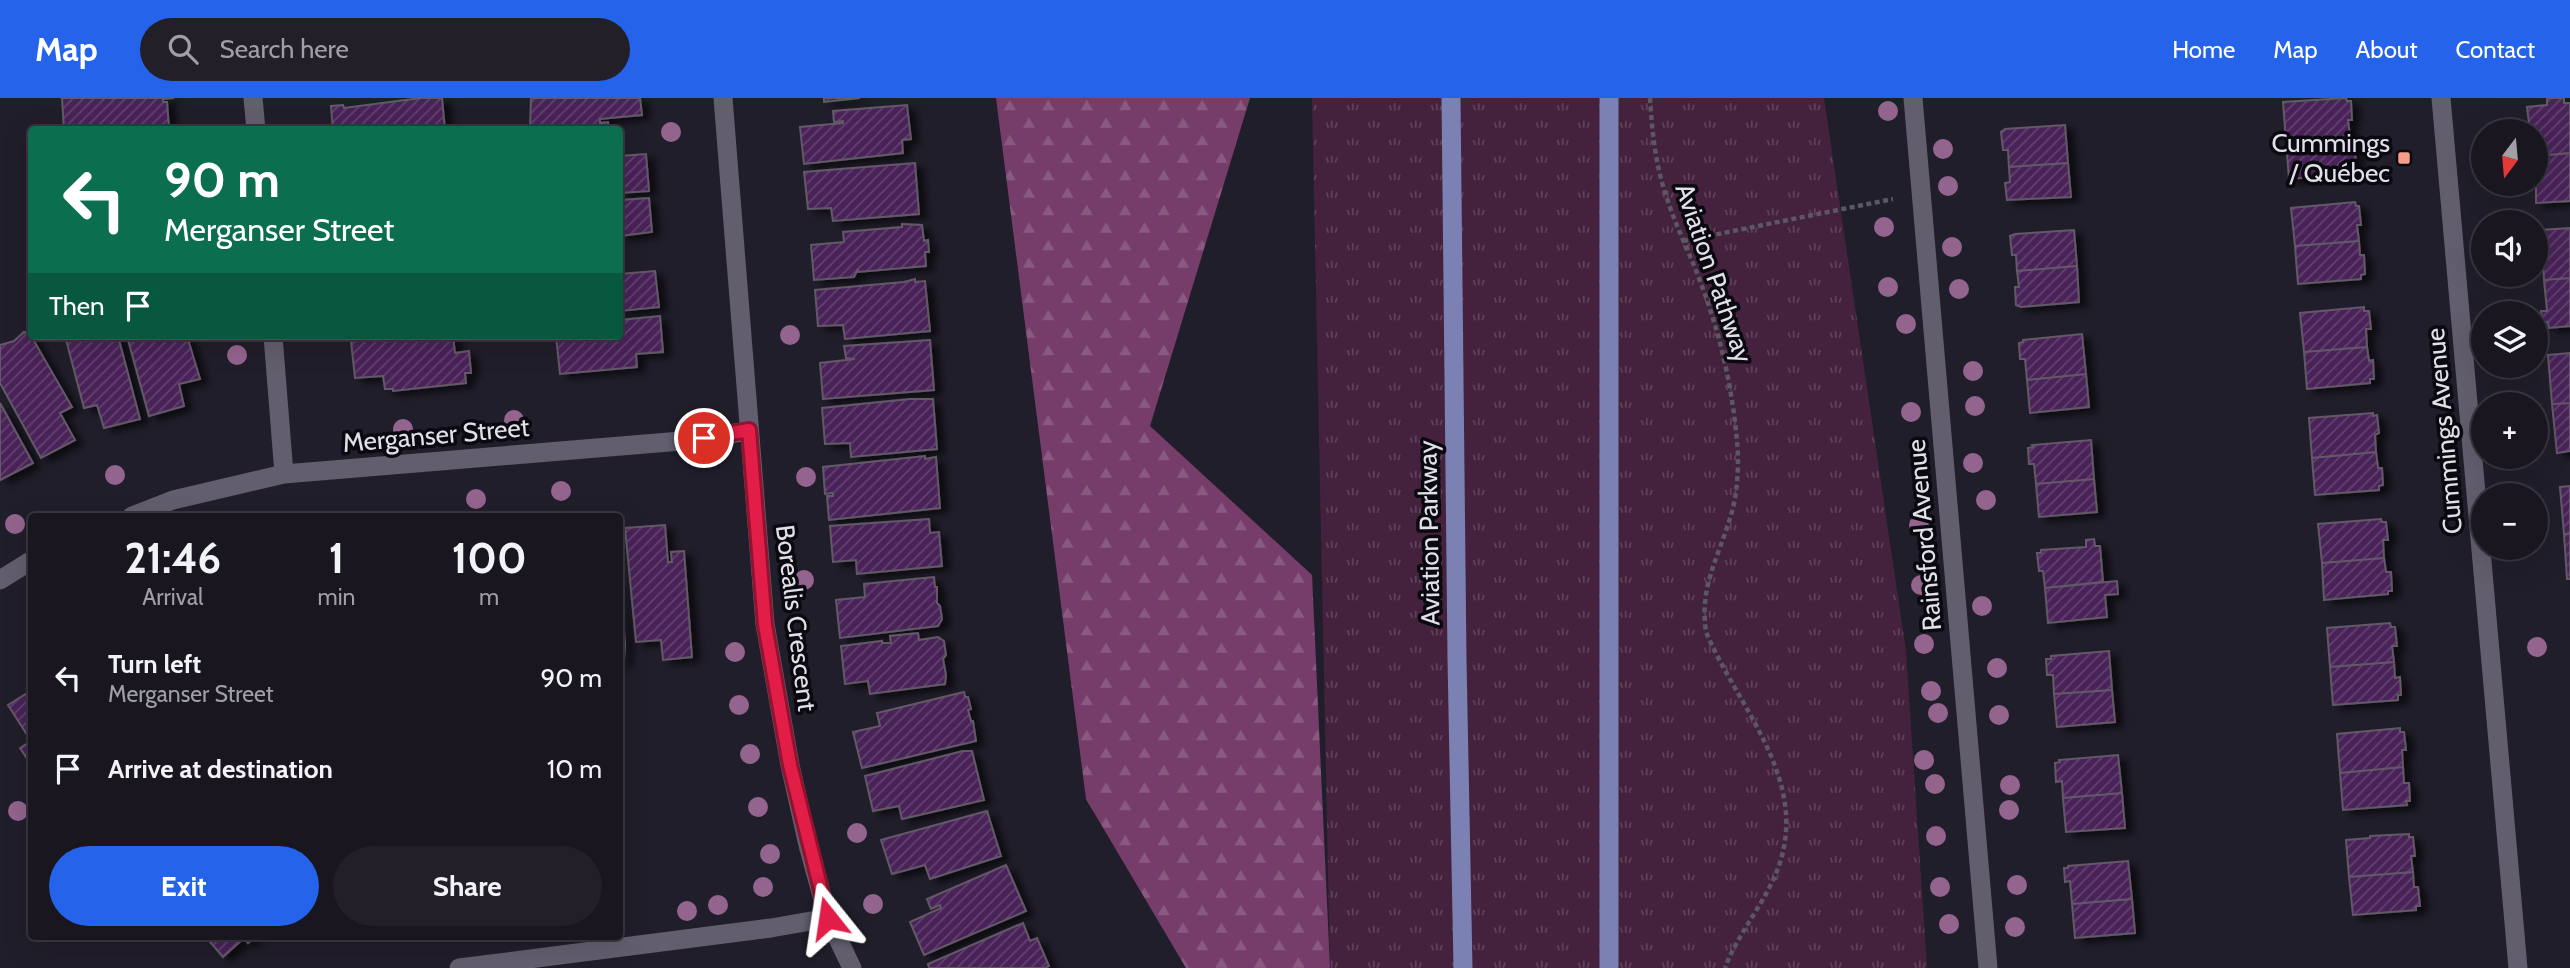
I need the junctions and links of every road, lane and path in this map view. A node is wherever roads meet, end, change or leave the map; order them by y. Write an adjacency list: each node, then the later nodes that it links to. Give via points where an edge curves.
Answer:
1 (253, 98): 8 (street)
2 (723, 98): 12 (street, Borealis Crescent)
3 (1451, 98): 20 (main road, Aviation Parkway)
4 (1609, 98): 21 (main road)
5 (1650, 98): 10 (path, Aviation Pathway, via 1664,192)
6 (1913, 98): 9 (street, Rainsford Avenue)
7 (2441, 98): 24 (street, Cummings Avenue)
8 (256, 126)
9 (1922, 194): 10 (path); 23 (street, Rainsford Avenue)
10 (1684, 241): 22 (path, Aviation Pathway, via 1723,353 1737,444 1732,513 1706,584 1706,632 1771,754 1784,789 1787,818 1781,861)
11 (273, 340): 13 (street)
12 (749, 430): 13 (street, Merganser Street, via 681,441); 17 (street, Borealis Crescent, via 765,625 790,765)
13 (285, 474): 14 (street, Merganser Street, via 173,500)
14 (140, 513)
15 (28, 562): 16 (street)
16 (0, 580)
17 (828, 918): 18 (street); 19 (street, Borealis Crescent)
18 (459, 968)
19 (852, 968)
20 (1464, 968)
21 (1609, 968)
22 (1725, 968)
23 (1988, 968)
24 (2518, 968)

